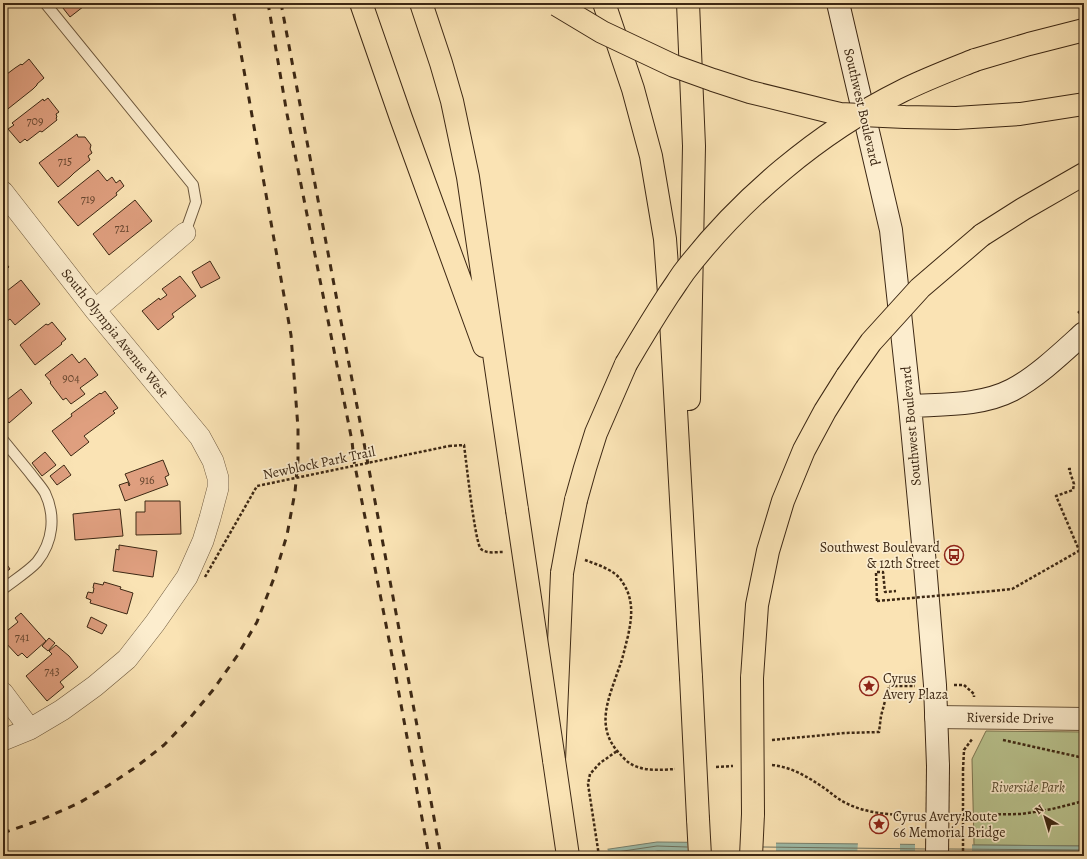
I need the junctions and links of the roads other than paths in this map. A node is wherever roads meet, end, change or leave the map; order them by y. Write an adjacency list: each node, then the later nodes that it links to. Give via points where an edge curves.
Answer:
1 (45, 3): 12 (lane, via 193,185 196,202)
2 (361, 3): 15 (highway)
3 (421, 3): 15 (highway, via 452,101 468,177)
4 (604, 3): 18 (highway, via 633,90 649,149 665,239 672,321)
5 (688, 3): 18 (highway, via 694,146)
6 (838, 3): 16 (main road, Southwest Boulevard, via 891,230)
7 (555, 4): 9 (highway, bridge, via 602,32 674,66 750,92 840,114 956,118 1020,114)
8 (1084, 30): 25 (highway, bridge, via 975,60 929,78 873,106 838,128 759,190 684,272 626,364 596,433 576,500 562,573)
9 (1084, 104)
10 (1084, 174): 28 (highway, bridge, via 982,235 920,288 871,342 825,411 804,450 783,501 768,551 757,605 752,678)
11 (3, 192): 13 (street, South Olympia Avenue West)
12 (185, 233): 13 (street)
13 (95, 310): 23 (street, South Olympia Avenue West, via 200,437 213,461 218,488 202,541 187,577 127,659 62,710)
14 (1078, 326): 16 (main road, via 1049,364 1012,390 980,400)
15 (499, 386): 25 (highway, bridge)
16 (910, 406): 21 (main road, Southwest Boulevard)
17 (3, 440): 19 (lane, via 44,492 52,514 52,530 44,552 36,563)
18 (685, 581): 27 (highway, bridge)
19 (3, 589)
20 (3, 693): 23 (street)
21 (936, 717): 22 (main road, Riverside Drive); 29 (main road, Southwest Boulevard, bridge)
22 (1084, 719)
23 (30, 729): 24 (street)
24 (3, 740)
25 (554, 760): 26 (highway)
26 (568, 856)
27 (700, 856)
28 (751, 856)
29 (937, 856)

